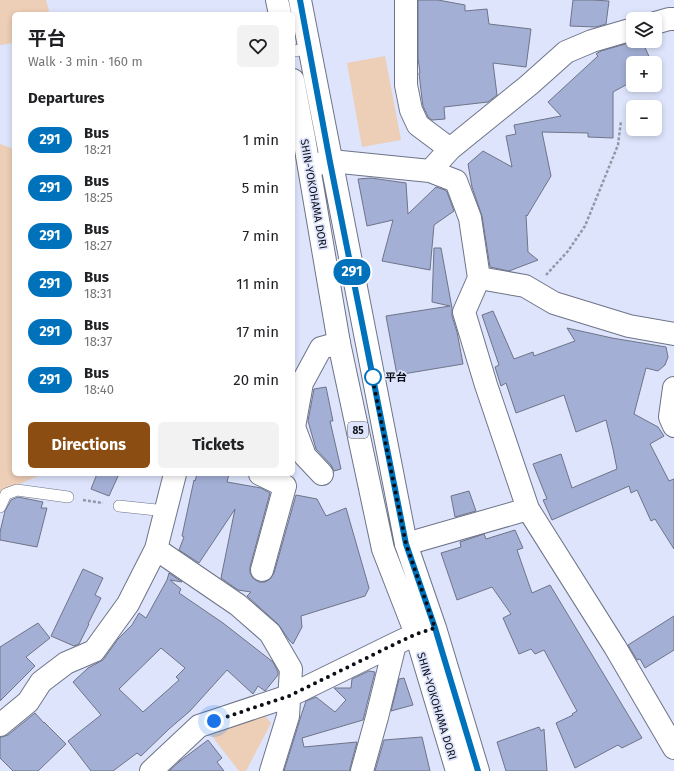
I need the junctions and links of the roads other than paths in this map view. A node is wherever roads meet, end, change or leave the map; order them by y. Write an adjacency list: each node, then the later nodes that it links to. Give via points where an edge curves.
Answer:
1 (277, 0): 4 (street)
2 (300, 0): 8 (street, SHIN-YOKOHAMA DORI / 85)
3 (406, 0): 12 (street, via 406,85 411,110 418,124)
4 (280, 12)
5 (674, 19): 6 (street)
6 (662, 21)
7 (626, 31): 12 (street, via 566,52)
8 (301, 50): 10 (street, SHIN-YOKOHAMA DORI / 85)
9 (295, 102): 11 (street, SHIN-YOKOHAMA DORI / 85)
10 (323, 119): 11 (street); 13 (street, SHIN-YOKOHAMA DORI / 85)
11 (297, 124): 14 (street, SHIN-YOKOHAMA DORI / 85)
12 (450, 148): 15 (street)
13 (330, 162): 14 (street); 15 (street); 31 (street, SHIN-YOKOHAMA DORI / 85)
14 (309, 166): 18 (street, SHIN-YOKOHAMA DORI / 85)
15 (430, 171): 16 (street, via 456,181 470,218)
16 (479, 278): 17 (street, via 525,286 554,303 629,326); 29 (street, via 464,312)
17 (674, 334)
18 (339, 343): 20 (street, via 321,348 302,383); 34 (street, SHIN-YOKOHAMA DORI / 85, via 383,549)
19 (674, 388): 21 (street, via 670,418)
20 (295, 422)
21 (674, 426)
22 (295, 430): 23 (street, via 305,456)
23 (322, 474)
24 (175, 476): 30 (street)
25 (264, 476): 33 (street, via 285,486)
26 (68, 497): 28 (lane, via 17,490 6,494)
27 (119, 506): 30 (lane)
28 (0, 507)
29 (528, 509): 31 (street); 38 (street, via 615,647)
30 (166, 511): 32 (street)
31 (406, 544): 34 (street, SHIN-YOKOHAMA DORI / 85)
32 (156, 549): 36 (street, via 238,605 270,632 291,669); 37 (street, via 128,604 94,651 66,663 41,682 28,702)
33 (262, 570)
34 (426, 631): 35 (street); 42 (street, SHIN-YOKOHAMA DORI / 85); 43 (street, SHIN-YOKOHAMA DORI / 85)
35 (395, 644): 36 (street); 41 (street)
36 (289, 696): 39 (street, via 199,726); 40 (street, via 288,716)
37 (0, 725)
38 (674, 748)
39 (151, 771)
40 (271, 771)
41 (362, 771)
42 (457, 771)
43 (478, 771)

